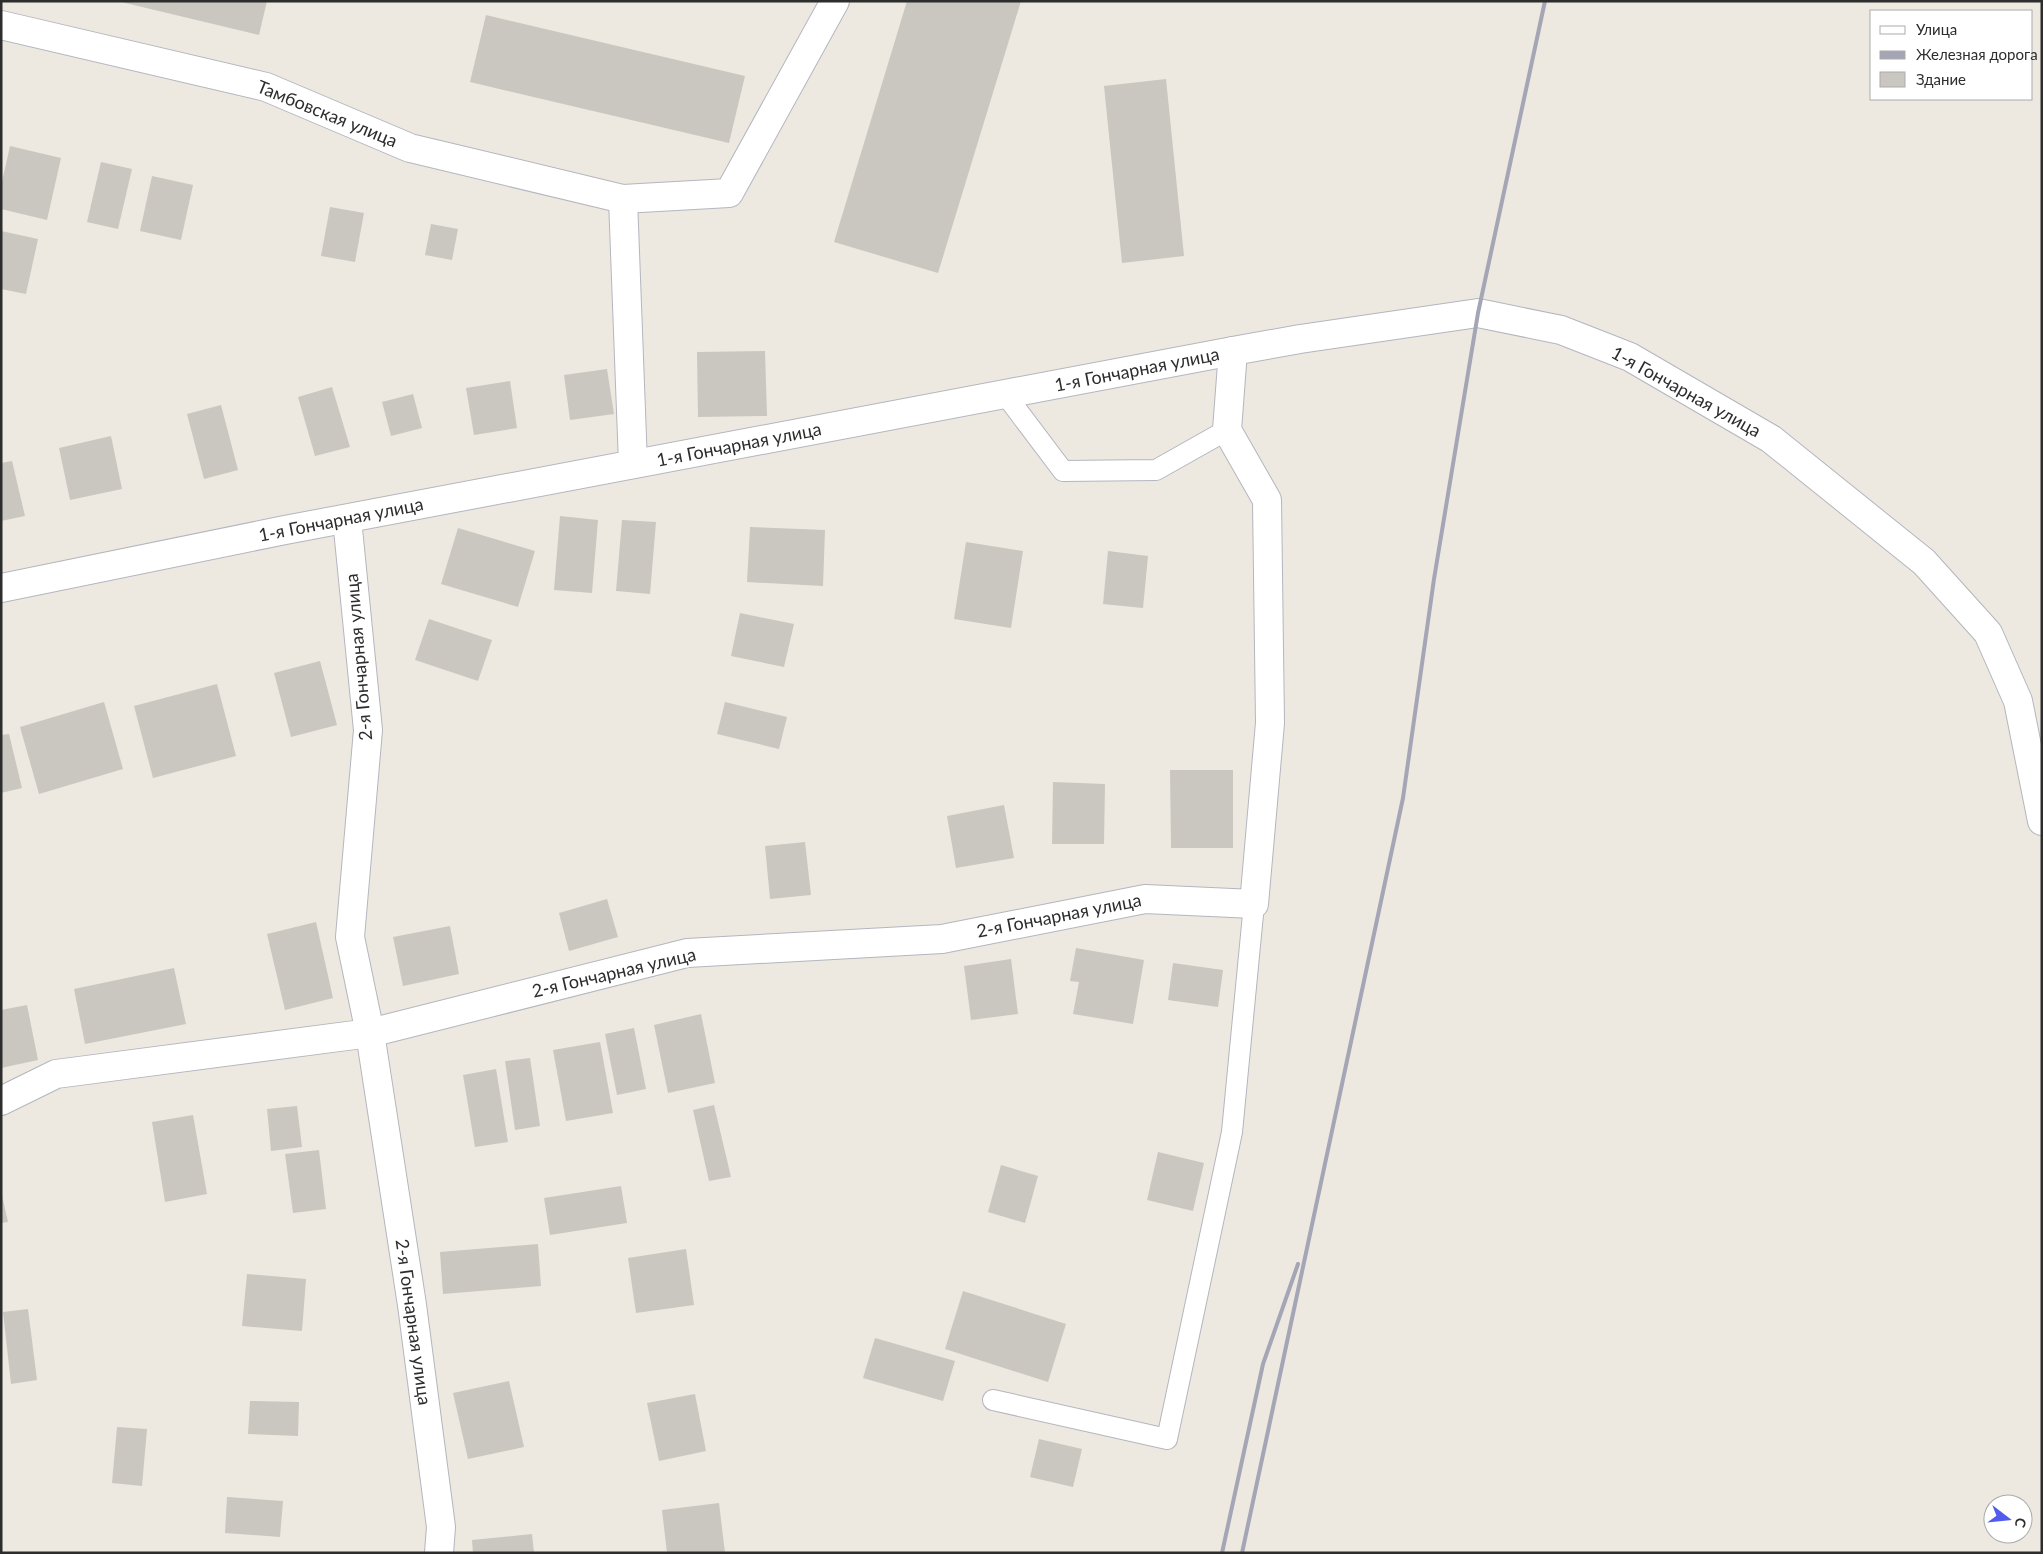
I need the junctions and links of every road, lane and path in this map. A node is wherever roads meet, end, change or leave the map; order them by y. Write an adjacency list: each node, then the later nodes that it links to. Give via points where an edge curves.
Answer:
1 (835, 1): 3 (street, Тамбовская улица, via 729,193)
2 (1, 25): 3 (street, Тамбовская улица, via 266,86 410,148)
3 (622, 199): 7 (street)
4 (1233, 351): 5 (street, 1-я Гончарная улица); 6 (street); 10 (street, 1-я Гончарная улица, via 1478,314 1561,330 1630,357 1763,434 1924,562 1988,633 2018,701)
5 (1005, 394): 6 (lane, via 1063,471 1156,470); 7 (street, 1-я Гончарная улица)
6 (1227, 430): 11 (street, via 1267,500 1270,723)
7 (633, 464): 8 (street, 1-я Гончарная улица)
8 (347, 519): 9 (street, 1-я Гончарная улица); 12 (street, 2-я Гончарная улица, via 368,730 350,938)
9 (1, 588)
10 (2042, 821)
11 (1254, 904): 12 (street, 2-я Гончарная улица, via 1145,898 942,939 687,953); 14 (lane, via 1232,1132 1167,1439)
12 (370, 1033): 13 (street, 2-я Гончарная улица, via 56,1074); 15 (street, 2-я Гончарная улица, via 442,1527)
13 (1, 1101)
14 (993, 1400)
15 (439, 1553)

